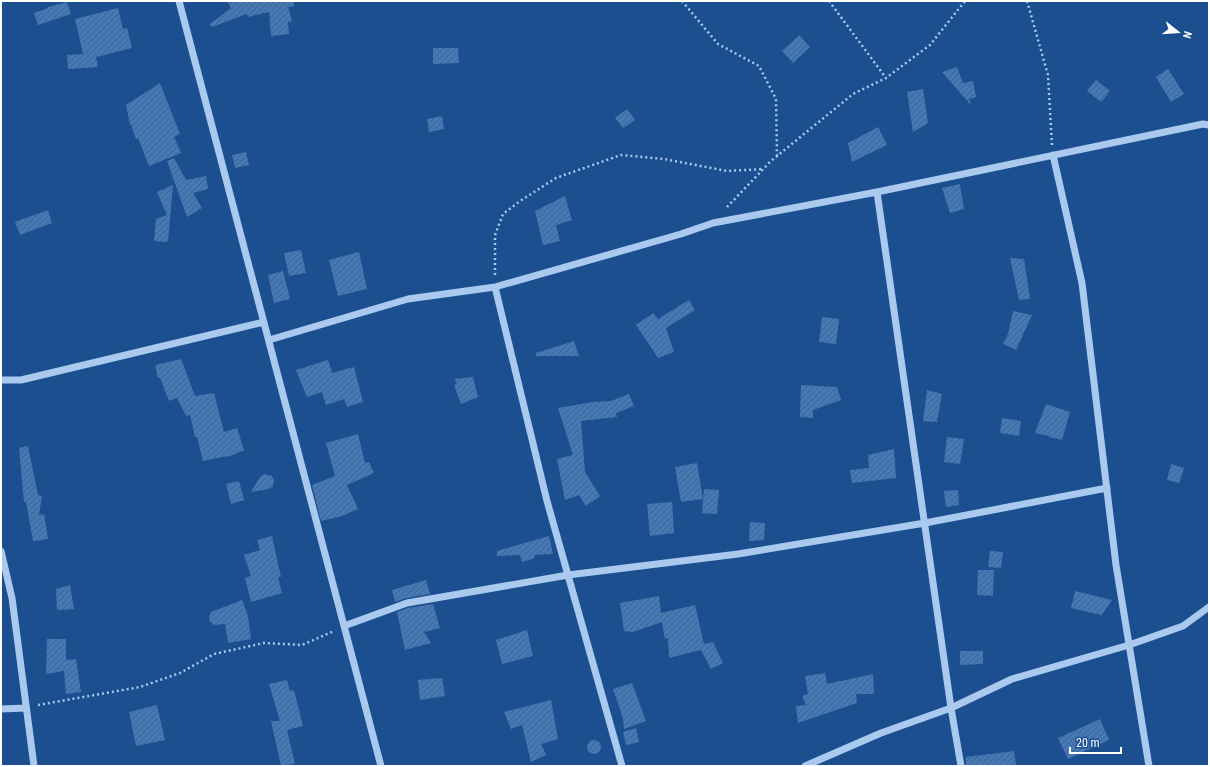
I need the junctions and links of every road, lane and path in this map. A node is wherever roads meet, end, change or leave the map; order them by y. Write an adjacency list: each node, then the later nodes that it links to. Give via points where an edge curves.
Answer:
1 (179, 1): 14 (street)
2 (682, 1): 8 (path, via 718,44 759,66 776,99)
3 (829, 1): 6 (path)
4 (965, 1): 6 (path, via 930,45)
5 (1028, 1): 9 (path, via 1048,75)
6 (886, 78): 8 (path, via 853,94)
7 (1209, 125): 9 (street, via 1203,124)
8 (777, 156): 10 (path)
9 (1053, 156): 11 (street); 17 (street, via 1082,283)
10 (763, 169): 12 (path); 13 (path, via 727,171 621,155 556,178 503,214 496,235)
11 (877, 192): 12 (street); 18 (street)
12 (713, 223): 13 (street)
13 (495, 287): 15 (street, via 408,299); 20 (street)
14 (264, 322): 15 (street); 16 (street, via 22,380)
15 (269, 340): 22 (street)
16 (1, 380)
17 (1107, 488): 18 (street); 23 (street)
18 (925, 523): 20 (street, via 738,554); 25 (street)
19 (1, 552): 24 (street, via 12,598)
20 (568, 575): 22 (street, via 407,603); 29 (street)
21 (1209, 607): 23 (street, via 1183,626)
22 (344, 626): 24 (path, via 302,645 264,643 214,654 180,673 140,687); 28 (street)
23 (1129, 645): 25 (street, via 1012,679); 32 (street)
24 (26, 708): 26 (street); 27 (street)
25 (951, 708): 30 (street, via 881,733); 31 (street)
26 (1, 709)
27 (34, 766)
28 (381, 766)
29 (622, 766)
30 (805, 766)
31 (961, 766)
32 (1149, 766)

